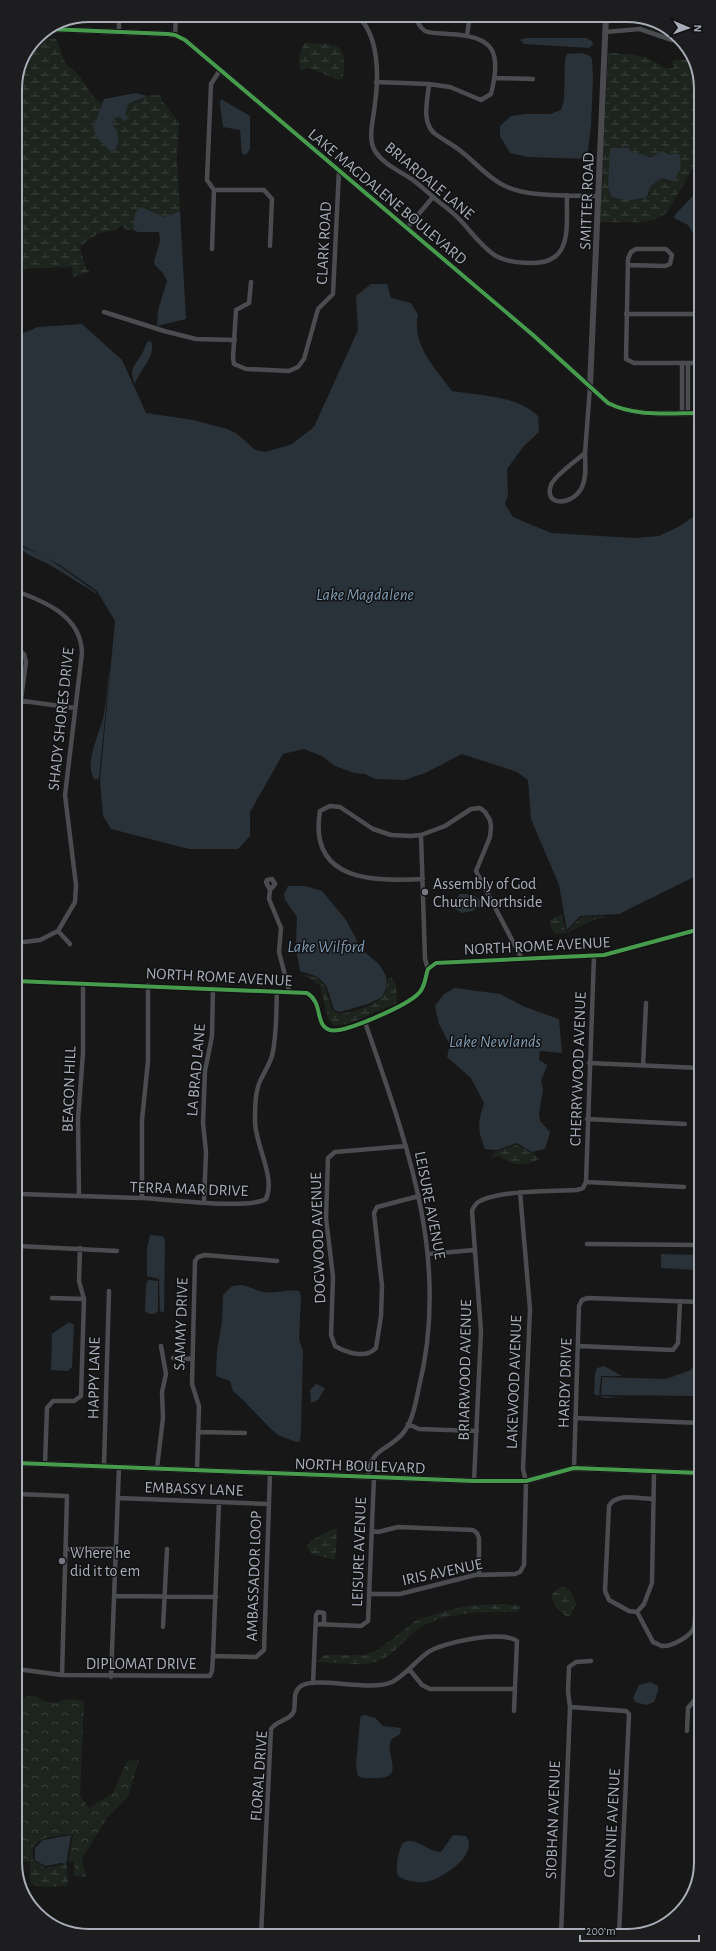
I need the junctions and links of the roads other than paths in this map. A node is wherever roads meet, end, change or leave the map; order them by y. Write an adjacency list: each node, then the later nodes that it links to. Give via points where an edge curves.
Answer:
1 (119, 22): 8 (street)
2 (176, 22): 10 (street)
3 (364, 22): 16 (street, BRIARDALE LANE, via 372,45)
4 (418, 22): 11 (street, via 424,30 430,32)
5 (469, 22): 11 (street)
6 (606, 22): 9 (street, SMITTER ROAD)
7 (59, 29): 8 (street, LAKE MAGDALENE BOULEVARD)
8 (119, 32): 10 (street, LAKE MAGDALENE BOULEVARD)
9 (605, 32): 12 (street, via 640,29); 21 (street, SMITTER ROAD)
10 (175, 35): 13 (street, LAKE MAGDALENE BOULEVARD, via 189,43)
11 (467, 35): 14 (street, via 481,39 492,49 497,62)
12 (668, 39)
13 (220, 70): 18 (street, LAKE MAGDALENE BOULEVARD); 19 (street, via 211,91 207,180)
14 (495, 78): 15 (street); 17 (street, via 491,94 481,100 450,87)
15 (533, 79)
16 (376, 82): 17 (street); 22 (street, BRIARDALE LANE, via 371,135 374,150 383,160)
17 (429, 84): 20 (street, via 426,117 434,132 506,187 527,193)
18 (339, 170): 23 (street, LAKE MAGDALENE BOULEVARD); 31 (street, CLARK ROAD, via 335,285 333,294 318,309 304,359 298,367 289,371 246,369 234,364)
19 (214, 190): 24 (street, via 264,190 272,199); 25 (street)
20 (567, 195): 21 (street); 22 (street, BRIARDALE LANE, via 564,246 554,258 539,263 513,262 496,256)
21 (599, 196): 37 (street, SMITTER ROAD)
22 (433, 197): 23 (street)
23 (407, 228): 37 (street, LAKE MAGDALENE BOULEVARD, via 544,344)
24 (270, 246)
25 (212, 249)
26 (628, 265): 26 (street, via 665,266 670,264 672,255 666,249 636,249 630,254); 29 (street)
27 (251, 282): 31 (street, CLARK ROAD, via 249,303 236,310)
28 (104, 312): 31 (street, via 196,339)
29 (626, 314): 30 (street); 32 (street, via 627,361)
30 (694, 314)
31 (234, 340)
32 (682, 363): 33 (street); 35 (street)
33 (688, 363): 34 (street); 36 (street)
34 (694, 363)
35 (682, 383): 36 (street); 38 (street)
36 (688, 383): 38 (street)
37 (590, 387): 38 (street, LAKE MAGDALENE BOULEVARD, via 608,403 628,411); 40 (street)
38 (685, 413): 39 (street, LAKE MAGDALENE BOULEVARD)
39 (694, 413)
40 (585, 453): 40 (street, via 582,486 569,500 558,502 551,495 551,485)
41 (22, 593): 45 (street, SHADY SHORES DRIVE, via 49,604 70,620 78,631 82,653)
42 (22, 651): 43 (street, via 26,659)
43 (22, 682)
44 (22, 700): 45 (street)
45 (75, 708): 49 (street, SHADY SHORES DRIVE, via 64,795 76,885 75,902)
46 (421, 835): 47 (street); 47 (street, via 390,835 373,829 340,807 330,806 320,811 318,839 331,861 340,869 375,880); 54 (street, via 445,826 471,809 480,808 485,812 490,820 490,837 476,871)
47 (423, 878): 55 (street, via 425,960)
48 (270, 890): 61 (street, via 270,899 281,928 279,952)
49 (58, 931): 51 (street, via 40,940); 52 (street)
50 (694, 931): 53 (street, NORTH ROME AVENUE, via 611,954)
51 (22, 942)
52 (70, 944)
53 (594, 956): 54 (street, NORTH ROME AVENUE); 64 (street, CHERRYWOOD AVENUE)
54 (522, 959): 55 (street, NORTH ROME AVENUE, via 450,962 436,964)
55 (428, 969): 63 (street, NORTH ROME AVENUE, via 419,994)
56 (22, 981): 57 (street, NORTH ROME AVENUE)
57 (83, 983): 58 (street, NORTH ROME AVENUE); 74 (street, BEACON HILL, via 83,1053 78,1119)
58 (148, 985): 59 (street, NORTH ROME AVENUE); 76 (street, via 148,1061 142,1120)
59 (213, 988): 60 (street, NORTH ROME AVENUE); 77 (street, LA BRAD LANE, via 212,1036 205,1071)
60 (277, 991): 61 (street, NORTH ROME AVENUE); 77 (street, TERRA MAR DRIVE, via 272,1056 259,1083 256,1096 255,1122 269,1193 266,1198 255,1204)
61 (289, 991): 63 (street, NORTH ROME AVENUE, via 313,996 317,1002 320,1020 329,1030 336,1031)
62 (646, 1003): 65 (street)
63 (365, 1022): 69 (street, LEISURE AVENUE)
64 (589, 1063): 65 (street); 67 (street, CHERRYWOOD AVENUE)
65 (643, 1066): 66 (street)
66 (694, 1068)
67 (587, 1119): 68 (street); 70 (street, CHERRYWOOD AVENUE)
68 (685, 1124)
69 (406, 1146): 75 (street, LEISURE AVENUE); 75 (street, DOGWOOD AVENUE, via 335,1152 330,1155 327,1162 326,1218 333,1277 331,1340 338,1348 360,1354 370,1354 376,1348 380,1329 382,1274 375,1210 380,1206)
70 (586, 1182): 71 (street); 72 (street, via 583,1188 577,1190)
71 (684, 1187)
72 (520, 1192): 82 (street, BRIARWOOD AVENUE, via 482,1200 476,1204 472,1211); 113 (street, LAKEWOOD AVENUE, via 530,1309 523,1470)
73 (22, 1194): 74 (street, TERRA MAR DRIVE)
74 (79, 1196): 76 (street, TERRA MAR DRIVE)
75 (419, 1196): 84 (street, LEISURE AVENUE)
76 (142, 1198): 77 (street, TERRA MAR DRIVE)
77 (204, 1203)
78 (587, 1244): 79 (street)
79 (694, 1245)
80 (22, 1246): 81 (street)
81 (80, 1248): 83 (street); 88 (street, via 79,1281)
82 (474, 1250): 84 (street); 98 (street, BRIARWOOD AVENUE, via 481,1321)
83 (117, 1251)
84 (429, 1254): 97 (street, LEISURE AVENUE, via 431,1297 428,1340 419,1387)
85 (276, 1261): 94 (street, SAMMY DRIVE, via 205,1255 198,1257 195,1261)
86 (109, 1291): 103 (street, HAPPY LANE)
87 (52, 1298): 88 (street)
88 (84, 1299): 102 (street, via 81,1396 74,1401 53,1401 47,1408)
89 (680, 1302): 90 (street); 92 (street, via 678,1343 673,1350); 92 (street, HARDY DRIVE, via 588,1298 582,1300 579,1306)
90 (694, 1302)
91 (161, 1346): 105 (street, via 166,1374 162,1392 163,1418)
92 (578, 1346): 95 (street, HARDY DRIVE)
93 (173, 1358): 94 (street)
94 (192, 1359): 99 (street, SAMMY DRIVE, via 192,1384 200,1406)
95 (575, 1418): 96 (street); 106 (street, HARDY DRIVE)
96 (694, 1423)
97 (408, 1424): 98 (street, via 419,1429); 111 (street, LEISURE AVENUE, via 400,1436 374,1456 369,1467)
98 (477, 1431): 112 (street, BRIARWOOD AVENUE)
99 (199, 1432): 100 (street); 107 (street, SAMMY DRIVE)
100 (245, 1434)
101 (22, 1463): 102 (street, NORTH BOULEVARD)
102 (45, 1464): 103 (street, NORTH BOULEVARD)
103 (104, 1466): 104 (street, NORTH BOULEVARD)
104 (119, 1467): 105 (street, NORTH BOULEVARD); 115 (street)
105 (157, 1468): 107 (street, NORTH BOULEVARD)
106 (574, 1468): 108 (street, NORTH BOULEVARD); 113 (street, NORTH BOULEVARD)
107 (197, 1470): 110 (street, NORTH BOULEVARD)
108 (654, 1471): 109 (street, NORTH BOULEVARD); 116 (street)
109 (694, 1473)
110 (270, 1474): 111 (street, NORTH BOULEVARD); 118 (street, AMBASSADOR LOOP)
111 (371, 1477): 112 (street, NORTH BOULEVARD); 119 (street, LEISURE AVENUE)
112 (474, 1481): 113 (street, NORTH BOULEVARD)
113 (526, 1481): 123 (street, LAKEWOOD AVENUE, via 524,1565)
114 (22, 1494): 120 (street, via 67,1496)
115 (118, 1498): 117 (street, EMBASSY LANE); 121 (street)
116 (654, 1499): 129 (street, via 652,1583 644,1604); 129 (street, via 618,1498 612,1500 609,1506 605,1591 609,1600)
117 (219, 1502): 118 (street, EMBASSY LANE); 128 (street, DIPLOMAT DRIVE)
118 (269, 1504): 134 (street, AMBASSADOR LOOP, via 264,1650 256,1657)
119 (372, 1531): 124 (street, via 398,1527 473,1530 479,1538); 125 (street, LEISURE AVENUE)
120 (67, 1549): 121 (street); 138 (street)
121 (116, 1549): 126 (street)
122 (167, 1550): 127 (street)
123 (520, 1572): 124 (street, IRIS AVENUE)
124 (479, 1575): 125 (street, IRIS AVENUE, via 448,1580 400,1594)
125 (370, 1594): 131 (street, LEISURE AVENUE, via 369,1618 366,1625)
126 (115, 1596): 127 (street); 139 (street)
127 (165, 1596): 128 (street); 132 (street)
128 (216, 1597): 134 (street, DIPLOMAT DRIVE)
129 (636, 1612): 133 (street, via 653,1642 663,1646 690,1634)
130 (316, 1624): 131 (street, LEISURE AVENUE); 131 (street, via 316,1615 320,1612 324,1615); 140 (street)
131 (324, 1624)
132 (163, 1627)
133 (694, 1628)
134 (213, 1656): 139 (street, DIPLOMAT DRIVE, via 210,1676)
135 (591, 1662): 143 (street, SIOBHAN AVENUE, via 576,1662 569,1668)
136 (409, 1669): 140 (street, via 391,1682 373,1685); 141 (street, via 422,1685 430,1689); 141 (street, via 438,1647 488,1636 511,1637 517,1641)
137 (22, 1670): 138 (street, DIPLOMAT DRIVE)
138 (62, 1675): 139 (street, DIPLOMAT DRIVE)
139 (111, 1677)
140 (313, 1683): 146 (street, FLORAL DRIVE, via 302,1685 296,1691 294,1711 290,1718 275,1723 271,1729)
141 (514, 1689): 144 (street)
142 (694, 1701): 145 (street, via 688,1708)
143 (570, 1707): 147 (street, SIOBHAN AVENUE); 148 (street, CONNIE AVENUE, via 626,1711 629,1714)
144 (514, 1711)
145 (687, 1731)
146 (261, 1929)
147 (561, 1929)
148 (619, 1929)

